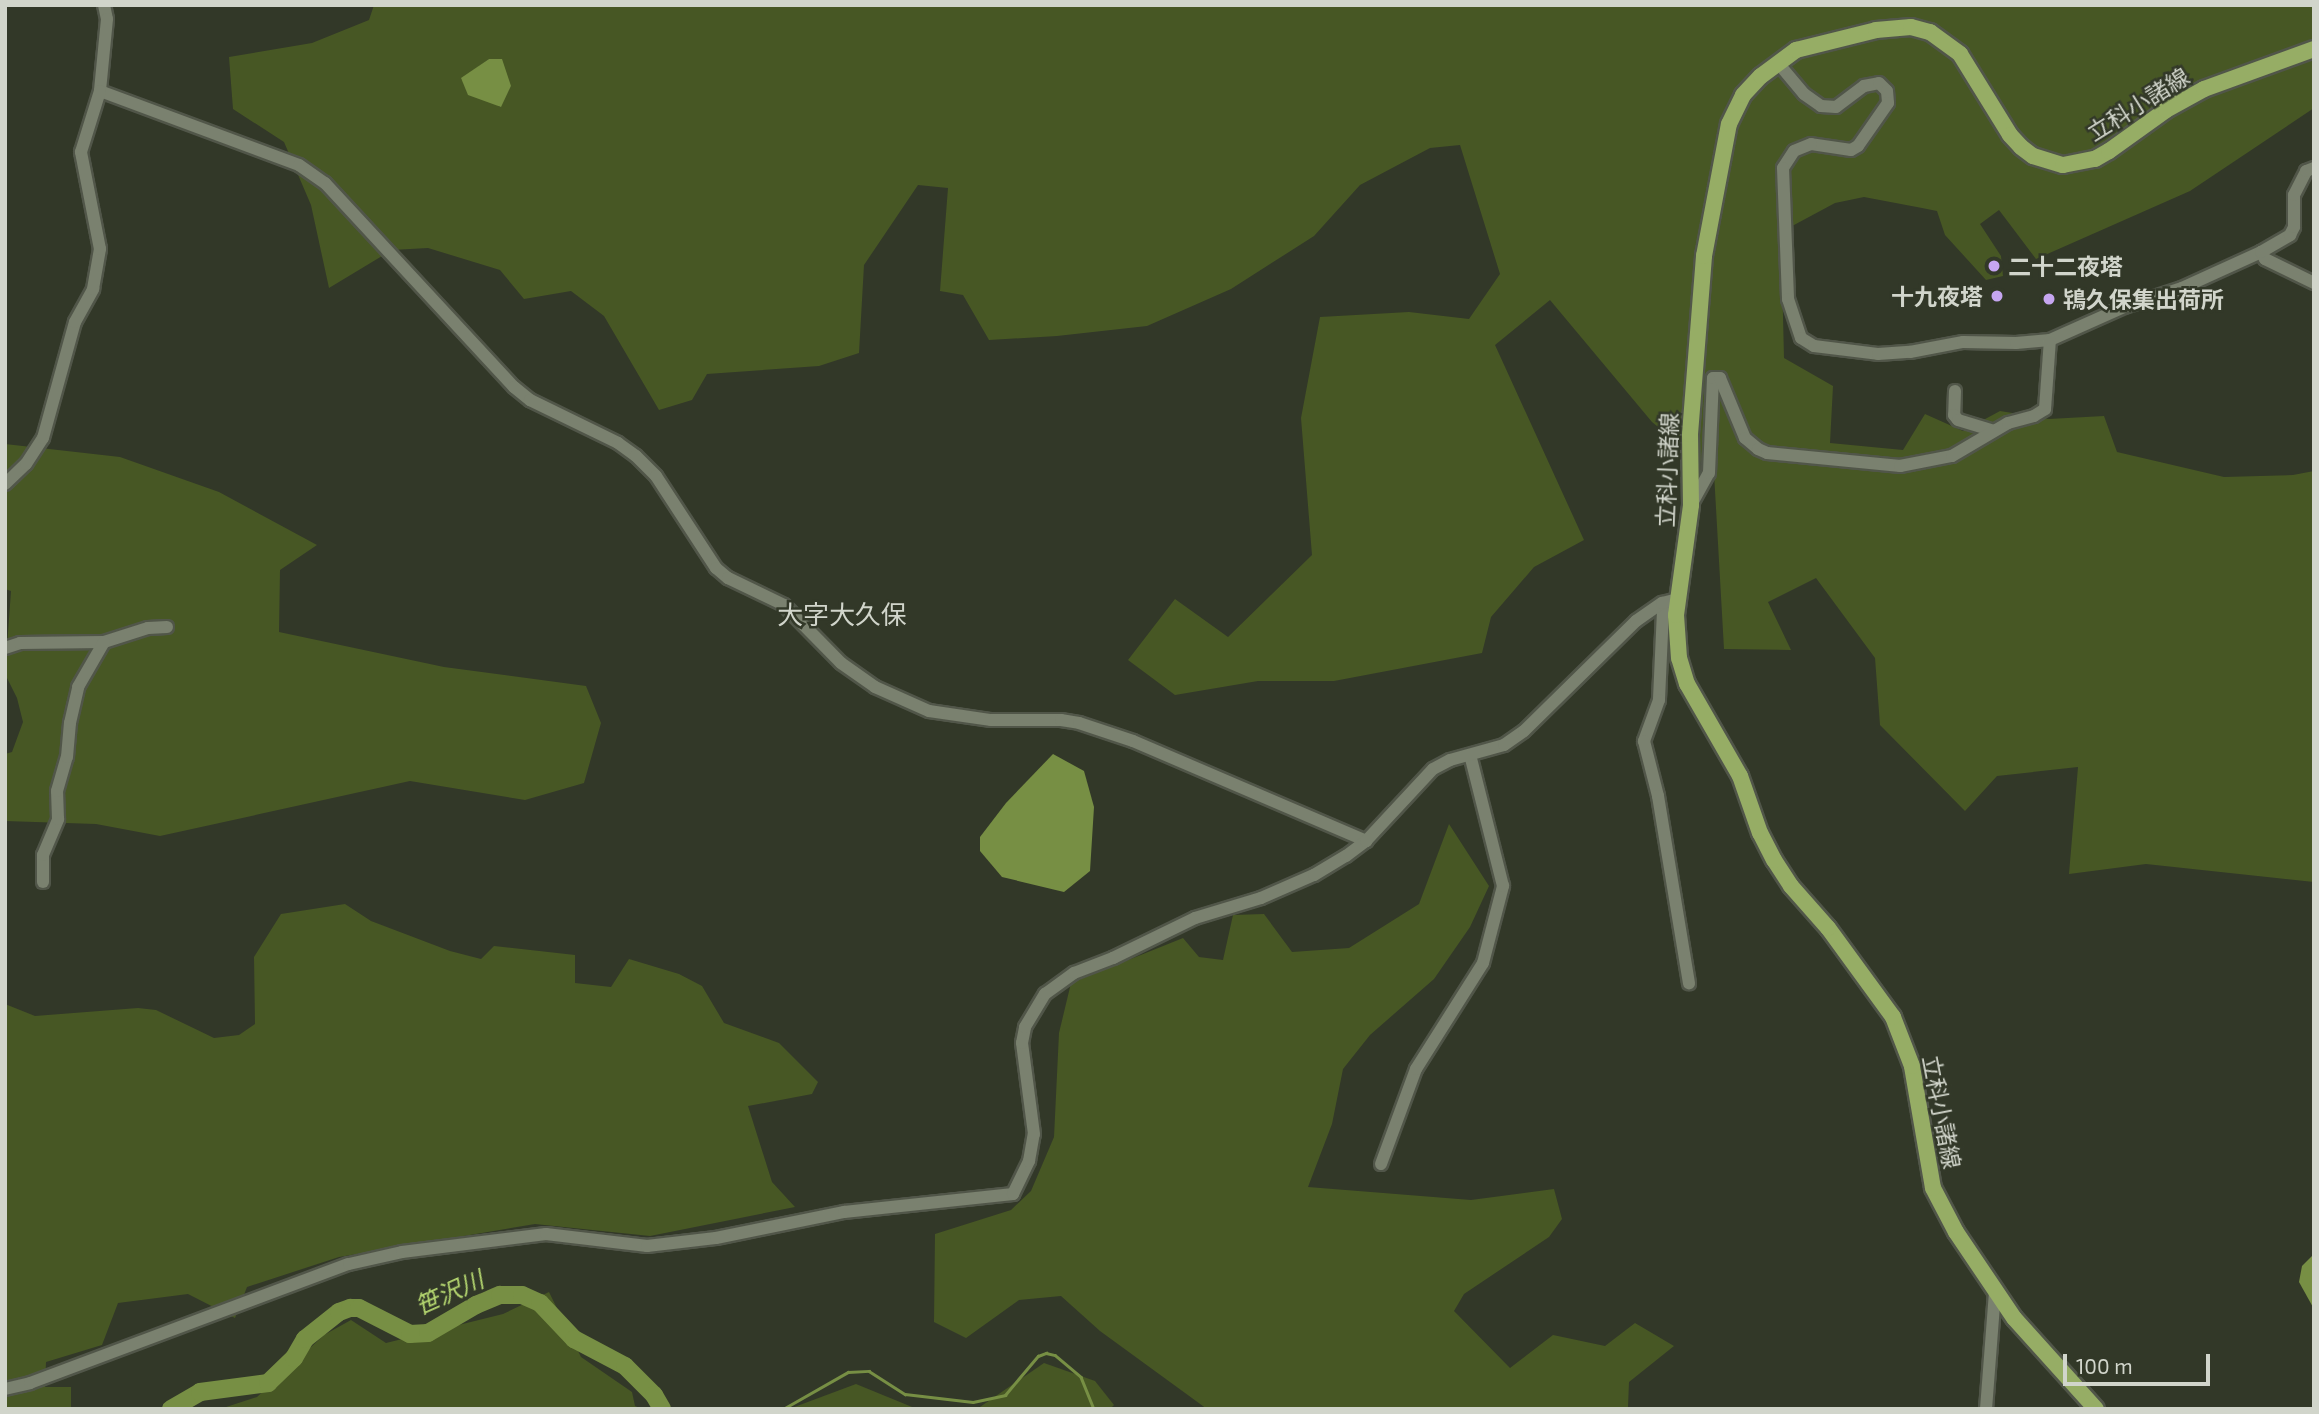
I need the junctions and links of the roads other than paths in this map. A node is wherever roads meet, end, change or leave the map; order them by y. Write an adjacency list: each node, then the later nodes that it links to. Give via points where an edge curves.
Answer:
1 (104, 5): 4 (street, via 107,19)
2 (2314, 49): 3 (main road, 立科小諸線, via 2204,89 2095,159 2063,165 2033,156 2021,147 1960,54 1920,29 1858,33 1796,50)
3 (1778, 63): 8 (street, via 1804,94 1821,106 1836,107 1864,86 1879,83 1887,91 1888,103 1858,146 1852,150 1811,144 1794,151 1783,168 1788,299 1801,338 1828,350 1878,354 1964,342); 12 (main road, 立科小諸線, via 1736,107 1718,172 1704,256 1693,385)
4 (100, 91): 11 (street, via 81,152 100,249 93,289 75,322 43,438); 18 (street, via 299,166 325,183 514,387 636,456 656,477 716,568 784,604 841,663 875,687 929,711 990,720 1079,723 1133,741)
5 (2314, 168): 6 (street, via 2306,171 2294,195 2290,235)
6 (2261, 252): 7 (street, via 2265,259); 8 (street)
7 (2314, 283)
8 (2050, 340): 10 (street, via 2045,409)
9 (1955, 391): 10 (street, via 1958,421)
10 (1993, 431): 12 (street, via 1952,456 1900,466 1767,453 1745,438 1718,376 1713,378 1709,473)
11 (5, 484)
12 (1691, 505): 13 (main road, 立科小諸線)
13 (1678, 599): 17 (street, via 1662,603 1636,621 1524,731 1504,745); 20 (street, via 1663,611 1658,700 1644,741 1658,796); 22 (main road, 立科小諸線, via 1679,658 1687,684 1740,776 1774,860 1893,1017 1912,1066 1933,1188)
14 (167, 627): 15 (street)
15 (104, 642): 16 (street, via 20,643); 19 (street, via 78,688 69,723 67,757 57,791 58,819 43,855)
16 (5, 648)
17 (1470, 755): 18 (street, via 1450,760 1422,778); 21 (street, via 1503,886 1483,963 1416,1069)
18 (1366, 841): 23 (street, via 1314,875 1261,898 1195,918 1074,973 1045,994 1035,1005 1022,1042 1034,1134 1029,1161 1013,1194 845,1212 658,1245 545,1234 402,1252 349,1264)
19 (43, 882)
20 (1689, 983)
21 (1381, 1164)
22 (1995, 1291): 24 (street); 25 (main road, 立科小諸線)
23 (5, 1389)
24 (1986, 1409)
25 (2096, 1409)

